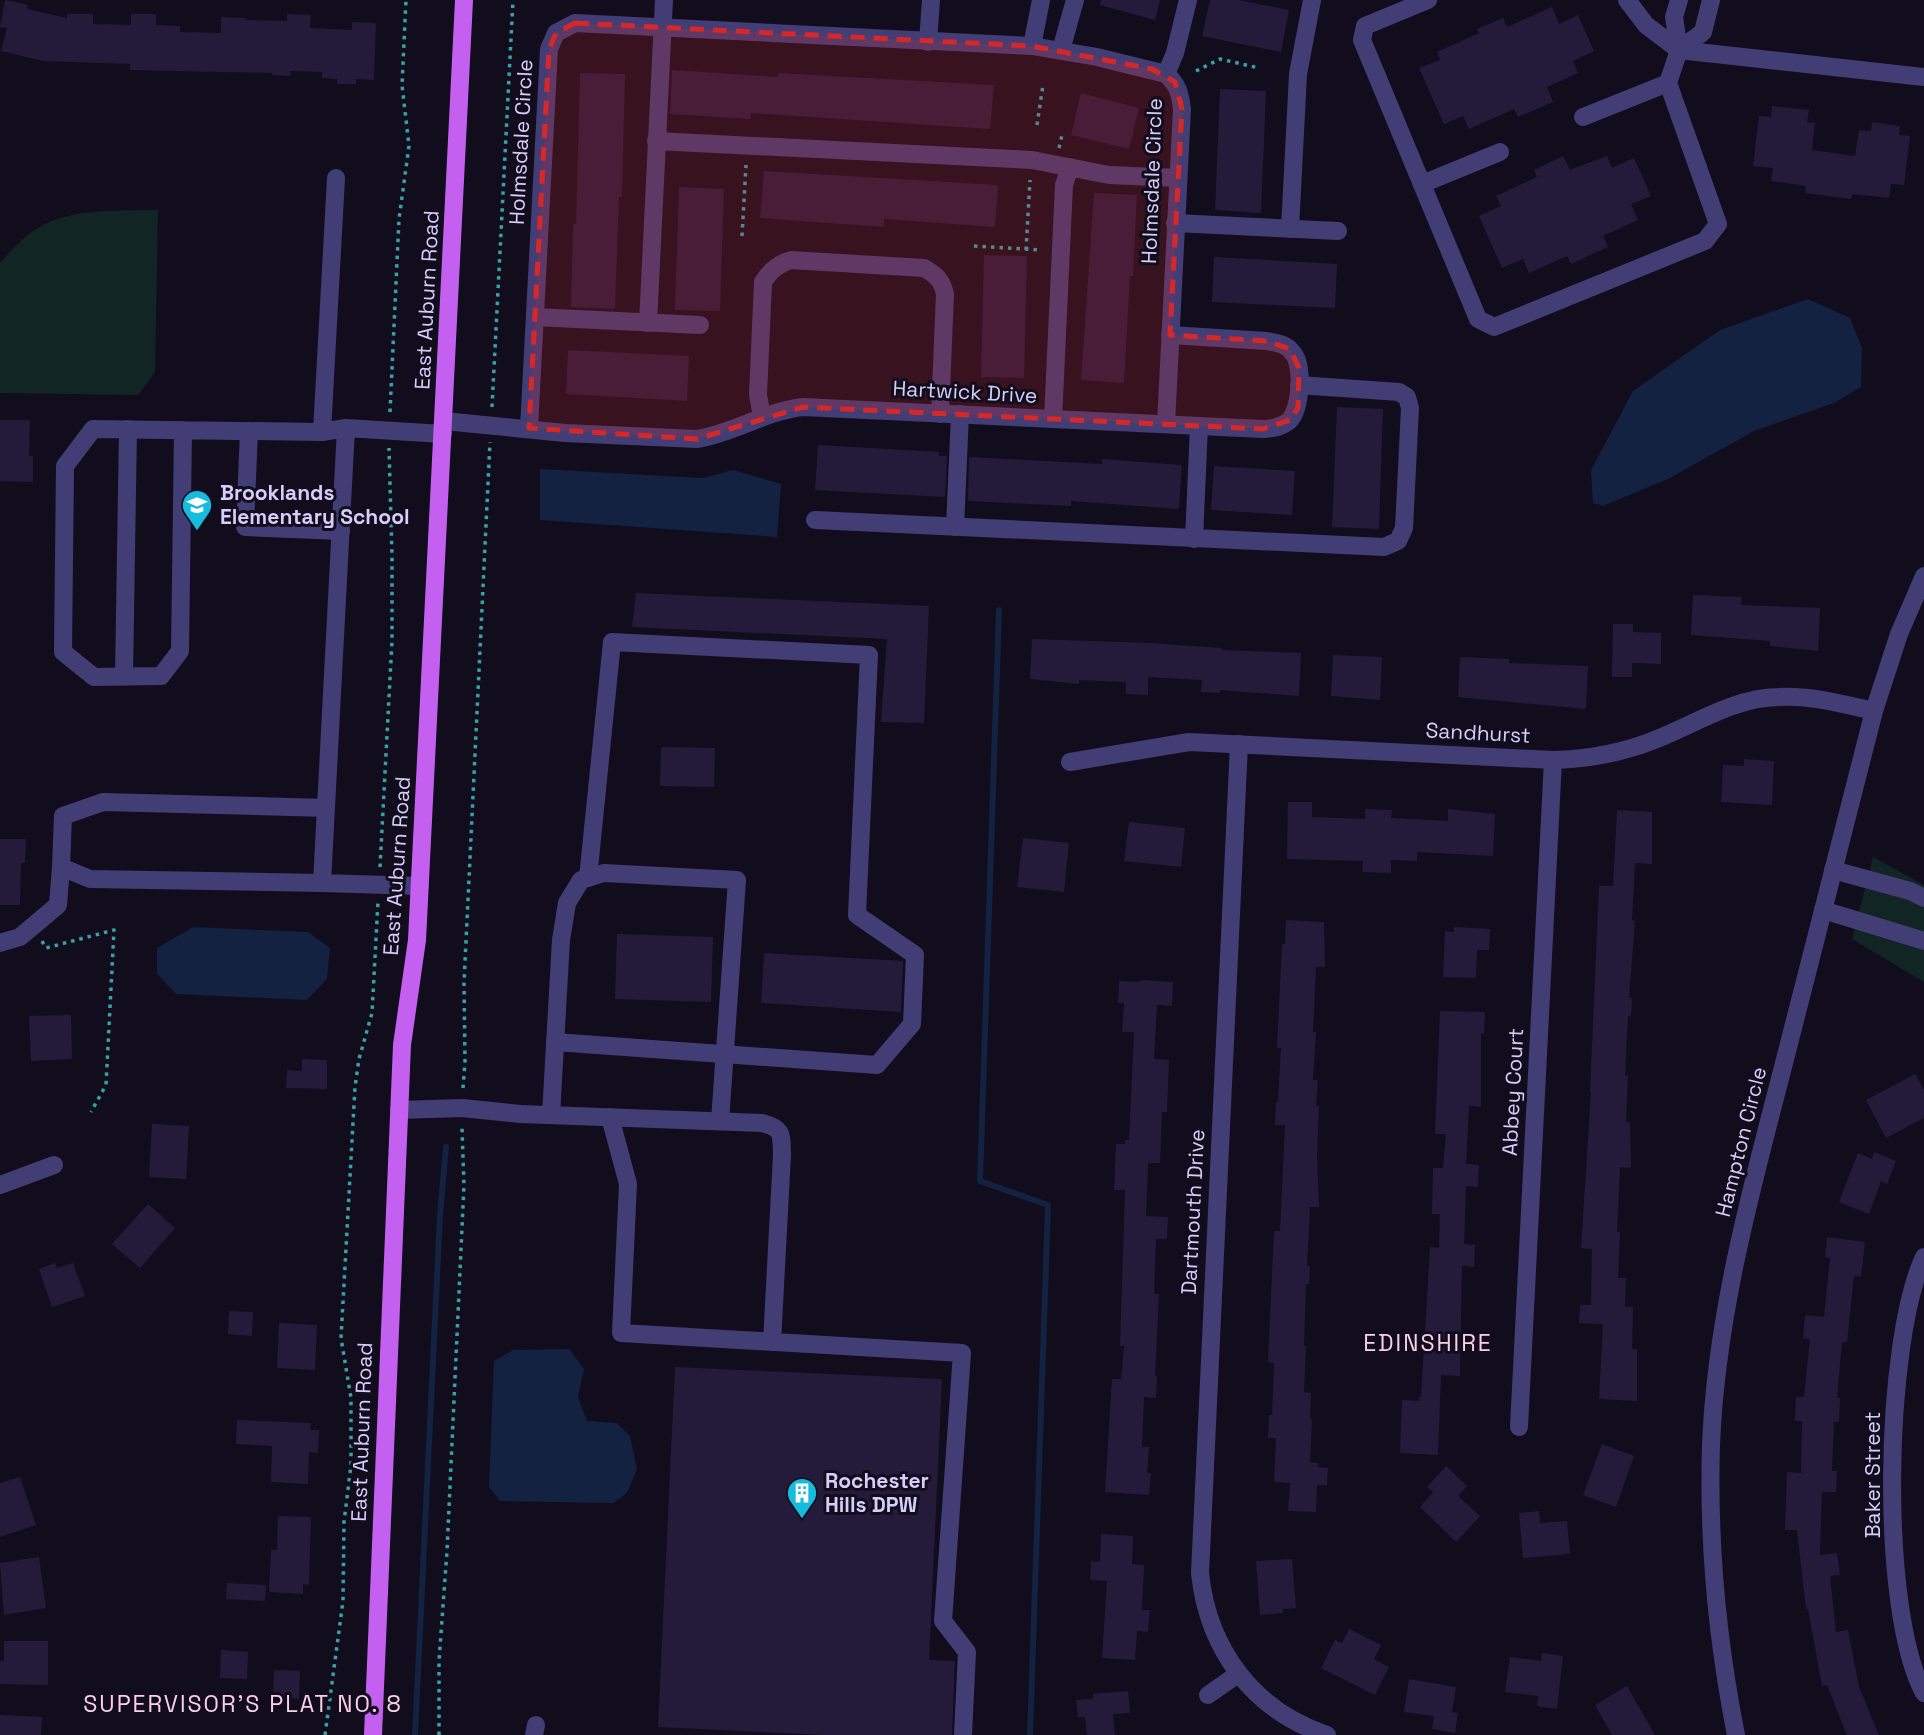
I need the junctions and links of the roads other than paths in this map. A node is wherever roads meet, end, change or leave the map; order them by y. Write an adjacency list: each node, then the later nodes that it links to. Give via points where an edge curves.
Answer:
1 (464, 0): 41 (main road, East Auburn Road)
2 (664, 0): 12 (street)
3 (931, 0): 13 (street)
4 (1041, 0): 14 (street)
5 (1075, 0): 15 (street)
6 (1188, 0): 17 (street)
7 (1312, 0): 28 (street, via 1298,74)
8 (1428, 0): 26 (street, via 1365,26 1362,40)
9 (1627, 0): 16 (street, via 1646,24)
10 (1679, 0): 16 (street, via 1674,17)
11 (1711, 0): 16 (street, via 1703,32)
12 (662, 27): 13 (street, Holmsdale Circle); 21 (street); 30 (street, Holmsdale Circle, via 575,23 556,33 552,41)
13 (928, 42): 14 (street, Holmsdale Circle)
14 (1032, 46): 15 (street, Holmsdale Circle)
15 (1061, 50): 17 (street, Holmsdale Circle)
16 (1679, 50): 18 (street); 19 (street)
17 (1166, 75): 25 (street, Holmsdale Circle, via 1175,82 1182,109)
18 (1924, 77)
19 (1668, 83): 20 (street); 26 (street, via 1718,224 1705,241 1494,327 1478,318)
20 (1583, 117)
21 (656, 141): 23 (street, via 1032,160); 31 (street)
22 (1500, 152): 26 (street)
23 (1070, 167): 25 (street, via 1109,175); 38 (street, via 1064,185)
24 (336, 178): 47 (street)
25 (1178, 178): 27 (street, Holmsdale Circle)
26 (1422, 184)
27 (1175, 223): 28 (street); 33 (street, Holmsdale Circle)
28 (1290, 229): 29 (street)
29 (1338, 232)
30 (536, 317): 31 (street); 42 (street, Holmsdale Circle)
31 (648, 323): 32 (street)
32 (700, 325)
33 (1170, 335): 34 (street, Hartwick Drive, via 1280,343 1296,355); 39 (street, Holmsdale Circle)
34 (1299, 386): 40 (street, Hartwick Drive, via 1298,408 1276,428); 51 (street, via 1399,392 1407,397 1404,528 1398,541 1384,547)
35 (940, 414): 36 (street, Hartwick Drive); 37 (street, Hartwick Drive, via 803,407); 37 (street, via 945,293 935,274 924,268 791,260 770,271 763,282 758,395)
36 (960, 414): 38 (street, Hartwick Drive); 49 (street)
37 (762, 417): 42 (street, Hartwick Drive, via 697,439)
38 (1053, 419): 39 (street, Hartwick Drive)
39 (1166, 424): 40 (street, Hartwick Drive)
40 (1199, 426): 51 (street)
41 (443, 427): 42 (street, Hartwick Drive); 44 (street, Hartwick Drive); 63 (main road, East Auburn Road)
42 (529, 428)
43 (128, 429): 45 (street, Hartwick Drive); 53 (street); 53 (street, Hartwick Drive, via 93,429 65,466 63,652 93,677)
44 (346, 429): 47 (street, Hartwick Drive); 50 (street)
45 (183, 430): 46 (street, Hartwick Drive); 53 (street, via 180,651 161,676)
46 (249, 431): 47 (street, Hartwick Drive); 50 (street, via 245,527)
47 (322, 432)
48 (816, 520): 49 (street)
49 (955, 527): 51 (street)
50 (341, 531): 58 (street)
51 (1194, 539)
52 (1924, 576): 54 (street, Hampton Circle)
53 (124, 676)
54 (1874, 711): 56 (street, Sandhurst, via 1809,698 1764,698 1729,706 1624,751 1589,759); 60 (street, Hampton Circle)
55 (1239, 744): 56 (street, Sandhurst); 57 (street, Sandhurst, via 1165,745); 79 (street, Dartmouth Drive, via 1199,1550 1209,1622)
56 (1553, 760): 78 (street, Abbey Court)
57 (1070, 762)
58 (326, 808): 59 (street, via 103,802 63,816); 62 (street)
59 (61, 867): 62 (street, via 90,879); 67 (street, via 58,905 20,937)
60 (1833, 870): 64 (street); 65 (street, Hampton Circle)
61 (588, 878): 68 (street, via 581,880 567,903); 69 (street, via 604,873 737,880); 69 (street, via 612,642 869,655 857,915 915,955 912,1024 877,1065)
62 (322, 883): 63 (street)
63 (420, 886): 70 (main road, East Auburn Road)
64 (1924, 898)
65 (1823, 910): 66 (street); 85 (street, Hampton Circle, via 1745,1218 1723,1329 1711,1444 1711,1518 1722,1665)
66 (1924, 941)
67 (0, 943)
68 (555, 1042): 69 (street); 71 (street)
69 (725, 1055): 73 (street)
70 (399, 1111): 71 (street, via 462,1108); 82 (main road, East Auburn Road)
71 (551, 1115): 72 (street)
72 (610, 1117): 73 (street); 77 (street, via 628,1184 621,1333)
73 (720, 1121): 77 (street, via 762,1123 780,1132)
74 (54, 1165): 75 (street)
75 (0, 1185)
76 (1924, 1257): 80 (street, Baker Street, via 1911,1296 1900,1357 1892,1450 1903,1630)
77 (772, 1342): 83 (street, via 962,1353 943,1621 967,1652)
78 (1519, 1427)
79 (1238, 1674): 81 (street); 84 (street, Dartmouth Drive, via 1272,1707)
80 (1924, 1693)
81 (1208, 1695)
82 (373, 1735)
83 (962, 1735)
84 (1327, 1735)
85 (1736, 1735)

